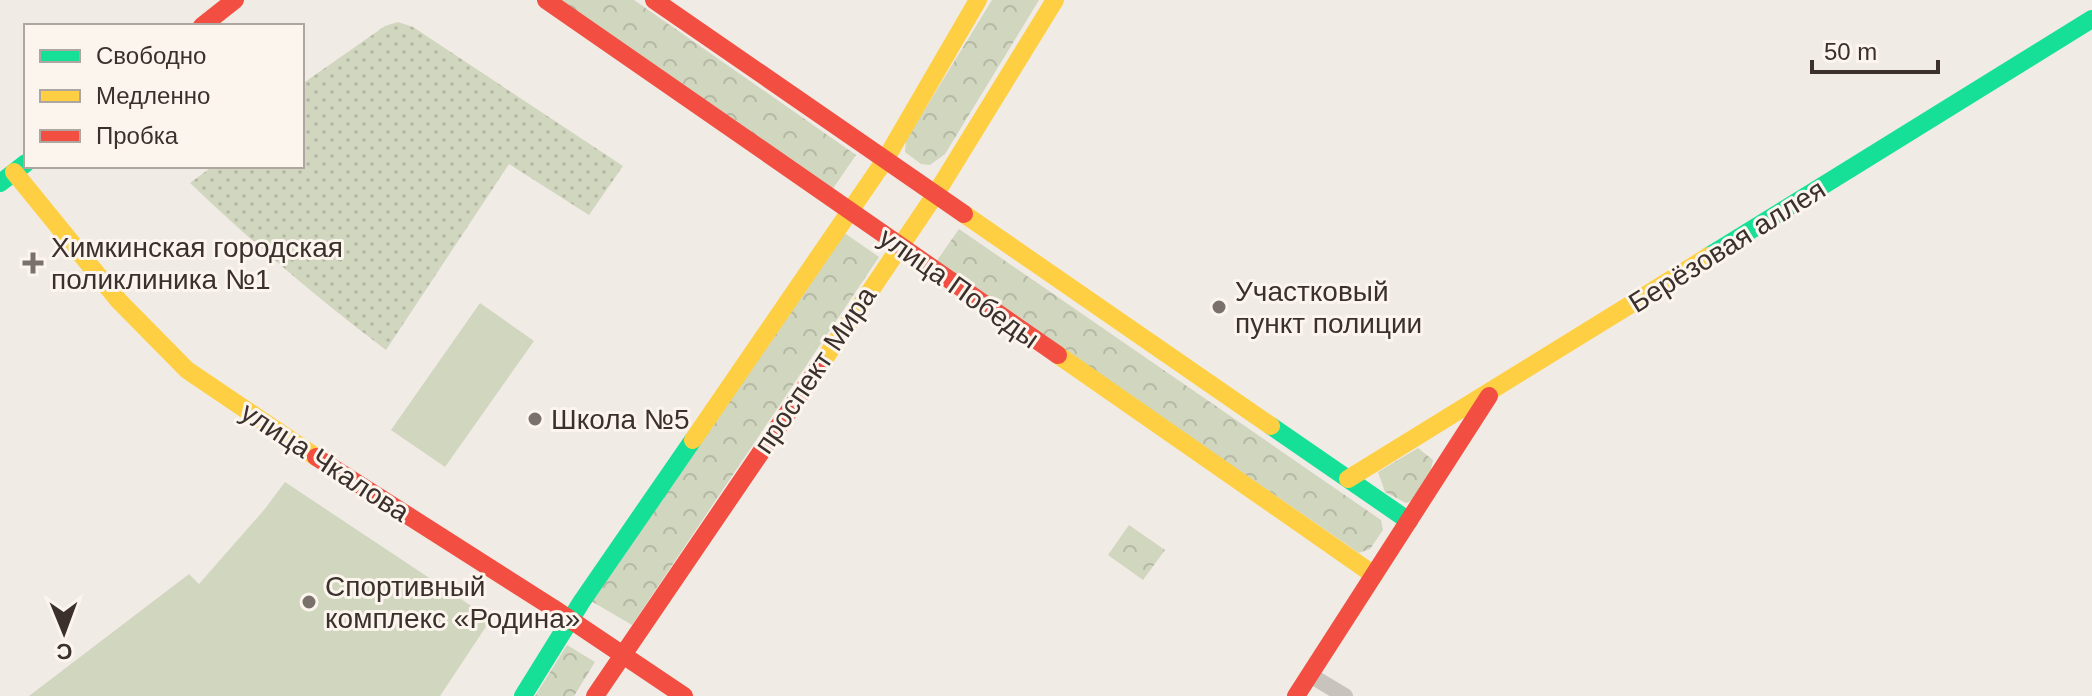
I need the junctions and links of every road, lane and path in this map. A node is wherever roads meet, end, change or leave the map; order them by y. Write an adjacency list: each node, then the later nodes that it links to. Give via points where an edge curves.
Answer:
1 (235, 0): 7 (street)
2 (546, 0): 11 (street, улица Победы)
3 (654, 0): 8 (street)
4 (978, 0): 8 (street)
5 (1055, 0): 10 (street, проспект Мира)
6 (2092, 19): 13 (street, Берёзовая аллея)
7 (205, 24)
8 (885, 160): 10 (street); 11 (street)
9 (13, 173): 17 (street, улица Чкалова, via 129,313 187,370)
10 (935, 195): 12 (street, проспект Мира); 14 (street)
11 (849, 211): 12 (street, улица Победы); 17 (street)
12 (899, 246): 16 (street, улица Победы); 18 (street, проспект Мира)
13 (1492, 392): 14 (street); 15 (street, Берёзовая аллея)
14 (1348, 479): 15 (street)
15 (1409, 521): 16 (street, Берёзовая аллея)
16 (1374, 575): 19 (street, Берёзовая аллея)
17 (570, 619): 18 (street, улица Чкалова); 20 (street)
18 (622, 654): 21 (street, проспект Мира); 22 (street, улица Чкалова)
19 (1310, 675): 23 (street, Берёзовая аллея); 24 (street)
20 (523, 696)
21 (595, 696)
22 (684, 696)
23 (1296, 696)
24 (1345, 696)

